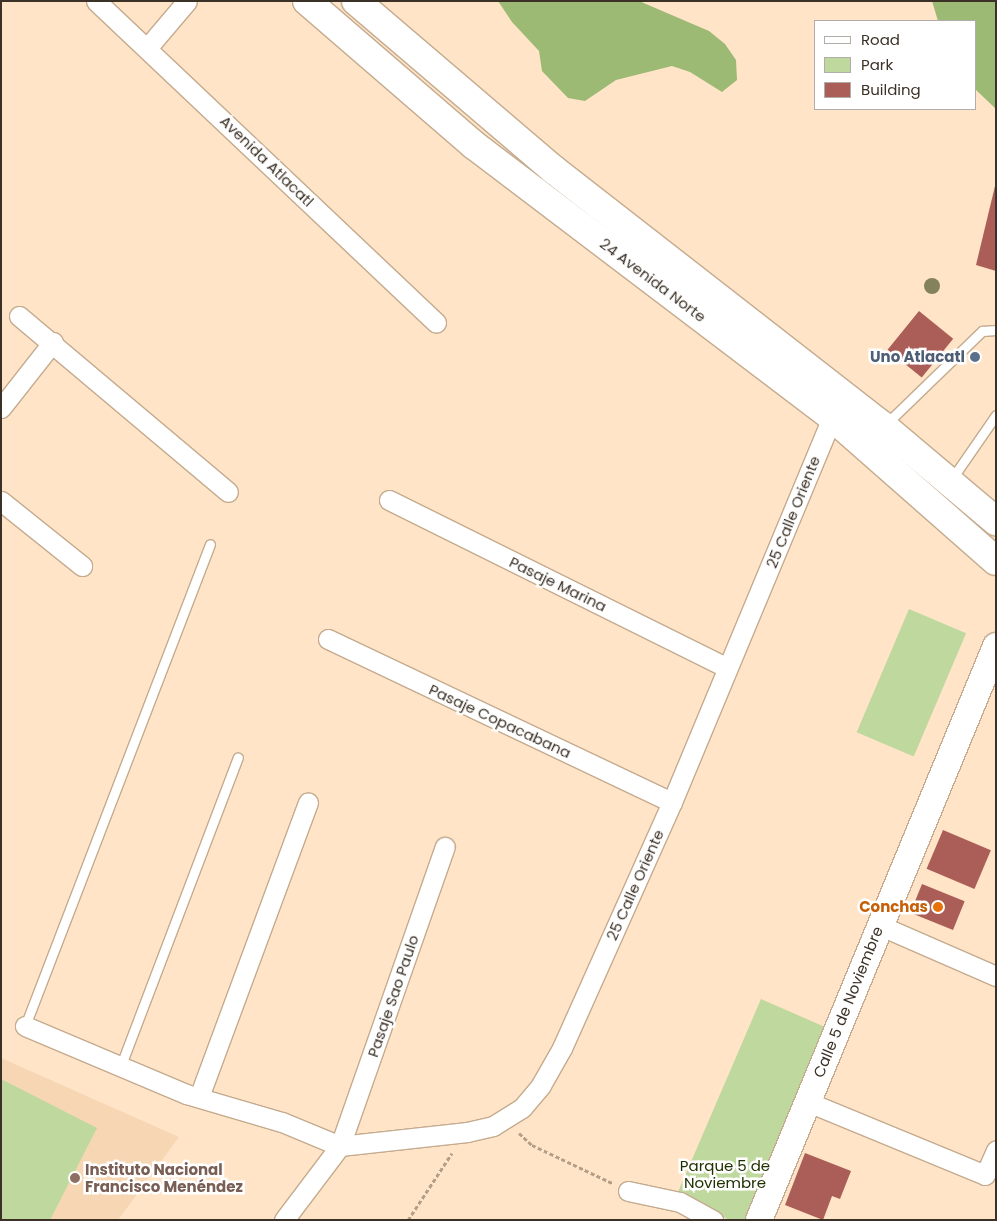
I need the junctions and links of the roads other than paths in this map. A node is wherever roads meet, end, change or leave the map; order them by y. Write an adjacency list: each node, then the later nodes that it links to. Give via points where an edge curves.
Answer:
1 (96, 1): 5 (street, Avenida Atlacatl)
2 (187, 1): 5 (street)
3 (307, 1): 10 (main road, 24 Avenida Norte, via 474,145)
4 (356, 1): 10 (main road, 24 Avenida Norte)
5 (148, 46): 7 (street, Avenida Atlacatl)
6 (19, 316): 9 (street)
7 (436, 322)
8 (996, 330): 13 (lane, via 982,331)
9 (53, 342): 11 (street); 15 (street)
10 (839, 407): 13 (main road, 24 Avenida Norte); 20 (main road, 24 Avenida Norte); 24 (street, 25 Calle Oriente)
11 (1, 408)
12 (996, 415): 14 (lane)
13 (884, 426): 14 (main road, 24 Avenida Norte)
14 (950, 483): 18 (main road, 24 Avenida Norte)
15 (228, 492)
16 (389, 500): 24 (street, Pasaje Marina)
17 (1, 501): 21 (street)
18 (996, 521)
19 (210, 544): 31 (lane)
20 (996, 561)
21 (82, 566)
22 (328, 639): 26 (street, Pasaje Copacabana)
23 (996, 646): 29 (main road, Calle 5 de Noviembre)
24 (728, 668): 26 (street, 25 Calle Oriente)
25 (238, 757): 32 (lane)
26 (672, 802): 35 (street, 25 Calle Oriente, via 562,1048 541,1085 522,1108 506,1120 466,1132)
27 (308, 803): 33 (street)
28 (445, 847): 35 (street, Pasaje Sao Paulo)
29 (879, 925): 30 (street); 34 (main road, Calle 5 de Noviembre)
30 (996, 976)
31 (25, 1026): 32 (street)
32 (121, 1065): 33 (street)
33 (199, 1096): 35 (street, via 282,1122)
34 (808, 1102): 36 (street, via 985,1175); 40 (main road, Calle 5 de Noviembre)
35 (340, 1146): 38 (street)
36 (996, 1150)
37 (628, 1191): 39 (street, via 680,1202)
38 (284, 1220)
39 (713, 1220)
40 (759, 1220)

